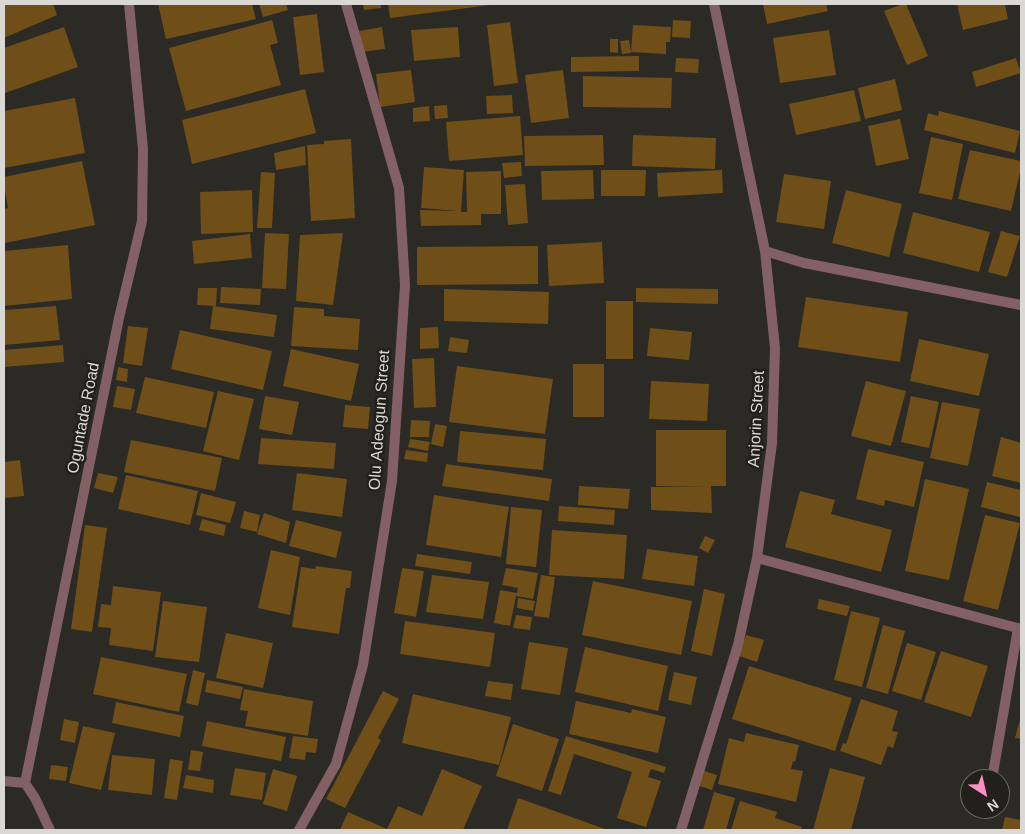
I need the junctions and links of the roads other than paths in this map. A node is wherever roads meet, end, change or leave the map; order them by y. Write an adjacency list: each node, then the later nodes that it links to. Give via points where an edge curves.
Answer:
1 (129, 4): 10 (street, Oguntade Road, via 143,149 142,221 119,318)
2 (346, 4): 12 (street, Olu Adeogun Street, via 399,188 405,285 392,481 363,665 336,764)
3 (714, 4): 4 (street, Anjorin Street)
4 (765, 251): 5 (street, via 804,263); 6 (street, Anjorin Street, via 775,348 772,443)
5 (1021, 306)
6 (757, 558): 7 (street); 13 (street, Anjorin Street, via 738,645)
7 (1020, 628): 8 (street)
8 (994, 769)
9 (4, 781): 10 (street)
10 (26, 783): 11 (street)
11 (50, 830)
12 (299, 830)
13 (681, 830)

